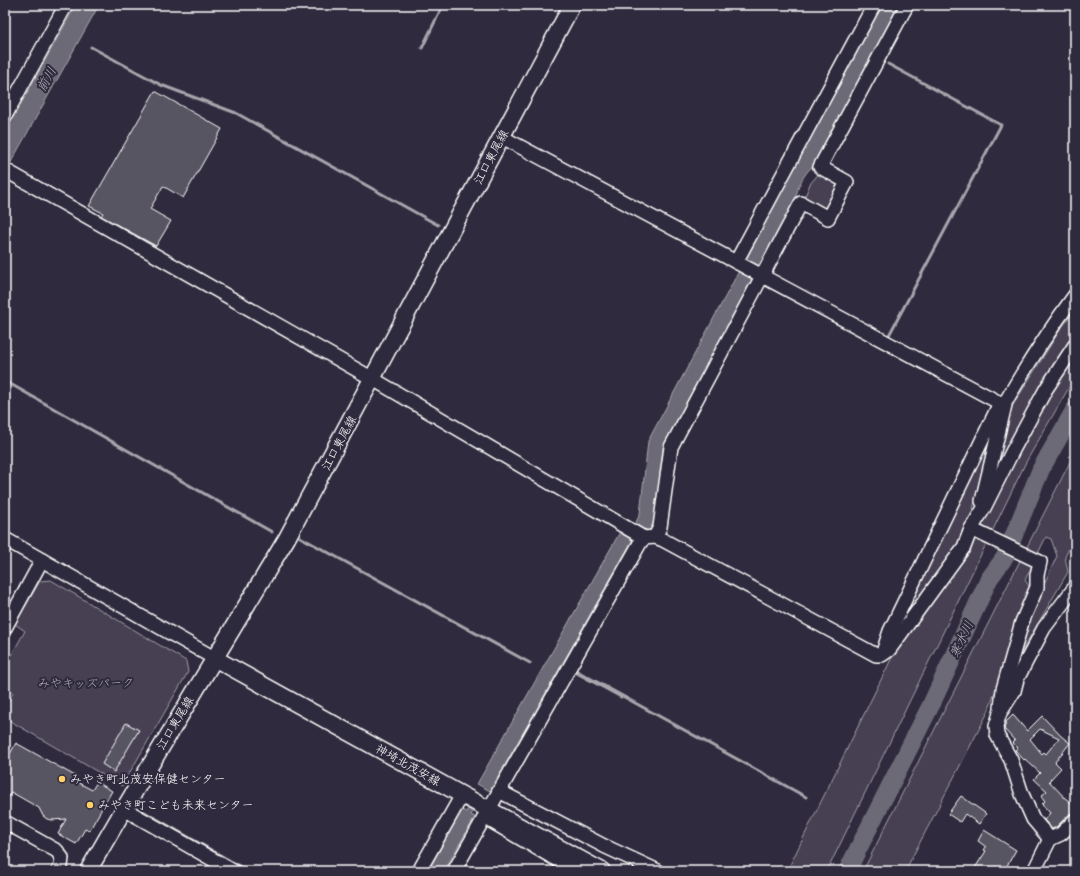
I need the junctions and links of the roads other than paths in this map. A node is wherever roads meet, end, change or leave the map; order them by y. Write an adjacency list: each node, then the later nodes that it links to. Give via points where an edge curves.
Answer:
1 (66, 5): 5 (street)
2 (572, 5): 6 (main road, 江口東尾線)
3 (874, 5): 8 (street)
4 (907, 5): 8 (street, via 820,167 847,182 828,218 801,204)
5 (5, 116)
6 (502, 137): 8 (street); 11 (main road, 江口東尾線)
7 (5, 170): 11 (street)
8 (749, 269): 12 (street); 14 (street, via 671,447 660,527)
9 (1075, 295): 12 (street)
10 (1075, 345): 13 (street, via 1046,389)
11 (373, 379): 14 (street); 20 (main road, 江口東尾線, via 287,538)
12 (1003, 402): 13 (street); 19 (street, via 890,630)
13 (975, 527): 19 (street, via 964,547 889,650); 21 (street, via 1040,562 1037,587 1020,629 1003,689)
14 (642, 534): 19 (street, via 663,540 876,655); 22 (street, via 640,543)
15 (5, 539): 16 (street)
16 (42, 560): 18 (street); 20 (street)
17 (1075, 587): 21 (street, via 1044,628 1017,679 1014,691)
18 (5, 628)
19 (882, 655)
20 (214, 658): 23 (main road, 神埼北茂安線); 24 (main road, 江口東尾線)
21 (1000, 712): 28 (street, via 996,726 997,735 1011,760 1033,819)
22 (499, 791): 25 (street); 36 (street)
23 (462, 795): 25 (main road, 神埼北茂安線); 32 (street)
24 (124, 809): 30 (main road, 江口東尾線); 31 (street)
25 (487, 813): 33 (street); 34 (street); 35 (main road, 神埼北茂安線)
26 (1075, 820): 28 (street, via 1061,834)
27 (5, 822): 29 (street, via 57,851 62,858)
28 (1050, 839): 37 (street)
29 (58, 871)
30 (88, 871)
31 (233, 871)
32 (419, 871)
33 (454, 871)
34 (576, 871)
35 (602, 871)
36 (658, 871)
37 (1034, 871)

